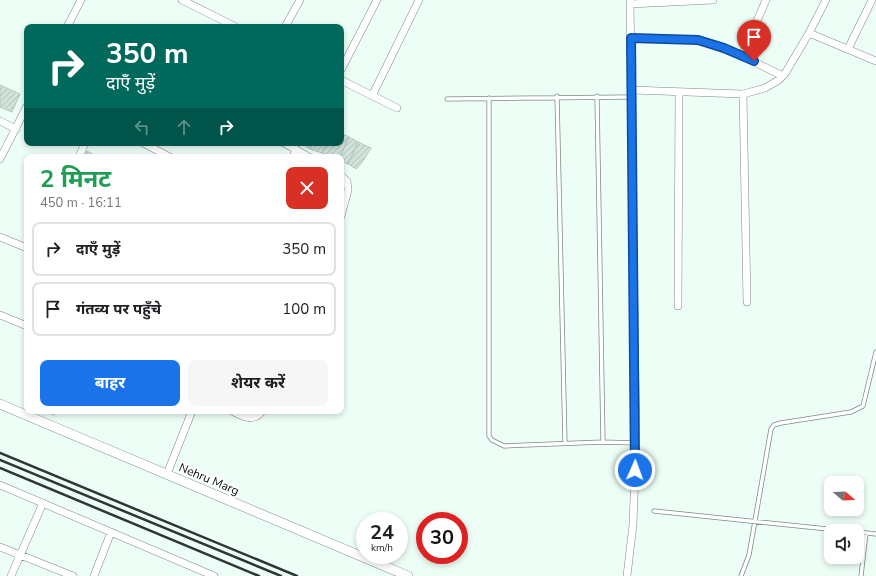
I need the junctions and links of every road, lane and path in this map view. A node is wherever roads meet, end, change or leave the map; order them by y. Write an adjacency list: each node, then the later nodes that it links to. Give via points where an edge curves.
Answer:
1 (81, 0): 11 (street)
2 (182, 0): 12 (street)
3 (300, 0): 13 (street)
4 (377, 0): 19 (street)
5 (419, 0): 25 (street)
6 (713, 0): 9 (street)
7 (766, 0): 17 (street)
8 (826, 0): 14 (street)
9 (630, 2): 15 (street)
10 (872, 5): 16 (street)
11 (69, 24)
12 (230, 24)
13 (287, 24)
14 (809, 33): 16 (street); 20 (street)
15 (631, 38): 17 (street, via 698,40); 23 (street)
16 (848, 49): 18 (street)
17 (742, 56): 20 (street)
18 (876, 61)
19 (344, 64)
20 (783, 76): 24 (street, via 765,88)
21 (344, 82): 25 (street)
22 (679, 92): 23 (street); 24 (street); 46 (street)
23 (632, 93): 27 (lane); 56 (street)
24 (743, 94): 45 (street)
25 (372, 96): 30 (street)
26 (557, 96): 27 (lane); 28 (lane); 55 (lane)
27 (597, 96): 54 (lane)
28 (489, 98): 29 (lane); 55 (lane, via 489,436 504,446)
29 (447, 99)
30 (396, 108)
31 (24, 112): 33 (street)
32 (0, 121): 33 (street)
33 (16, 129): 40 (street)
34 (149, 146): 37 (street)
35 (290, 146): 36 (street)
36 (296, 149): 38 (street); 39 (street)
37 (164, 154)
38 (294, 154)
39 (304, 154)
40 (0, 159)
41 (344, 178): 42 (street, via 347,181 348,190)
42 (344, 205)
43 (0, 237): 44 (street)
44 (24, 247)
45 (747, 302)
46 (678, 306)
47 (0, 315): 48 (street)
48 (24, 325)
49 (876, 352): 61 (lane, via 864,406 852,412 781,423 771,429)
50 (0, 404): 57 (street, Nehru Marg)
51 (191, 414): 57 (street)
52 (240, 414): 53 (street, via 256,418)
53 (259, 414)
54 (603, 442): 55 (lane); 56 (lane)
55 (565, 443)
56 (636, 443): 73 (street, via 633,525)
57 (167, 474): 72 (street, Nehru Marg)
58 (0, 485): 59 (street)
59 (43, 503): 63 (street); 67 (street)
60 (654, 511): 61 (lane)
61 (755, 521): 62 (lane); 74 (lane, via 749,555)
62 (824, 528)
63 (111, 532): 70 (street); 71 (street)
64 (866, 533): 65 (lane); 75 (lane)
65 (876, 534)
66 (0, 547): 67 (street)
67 (20, 555): 68 (street); 69 (street)
68 (10, 576)
69 (73, 576)
70 (94, 576)
71 (214, 576)
72 (408, 576)
73 (627, 576)
74 (741, 576)
75 (861, 576)

